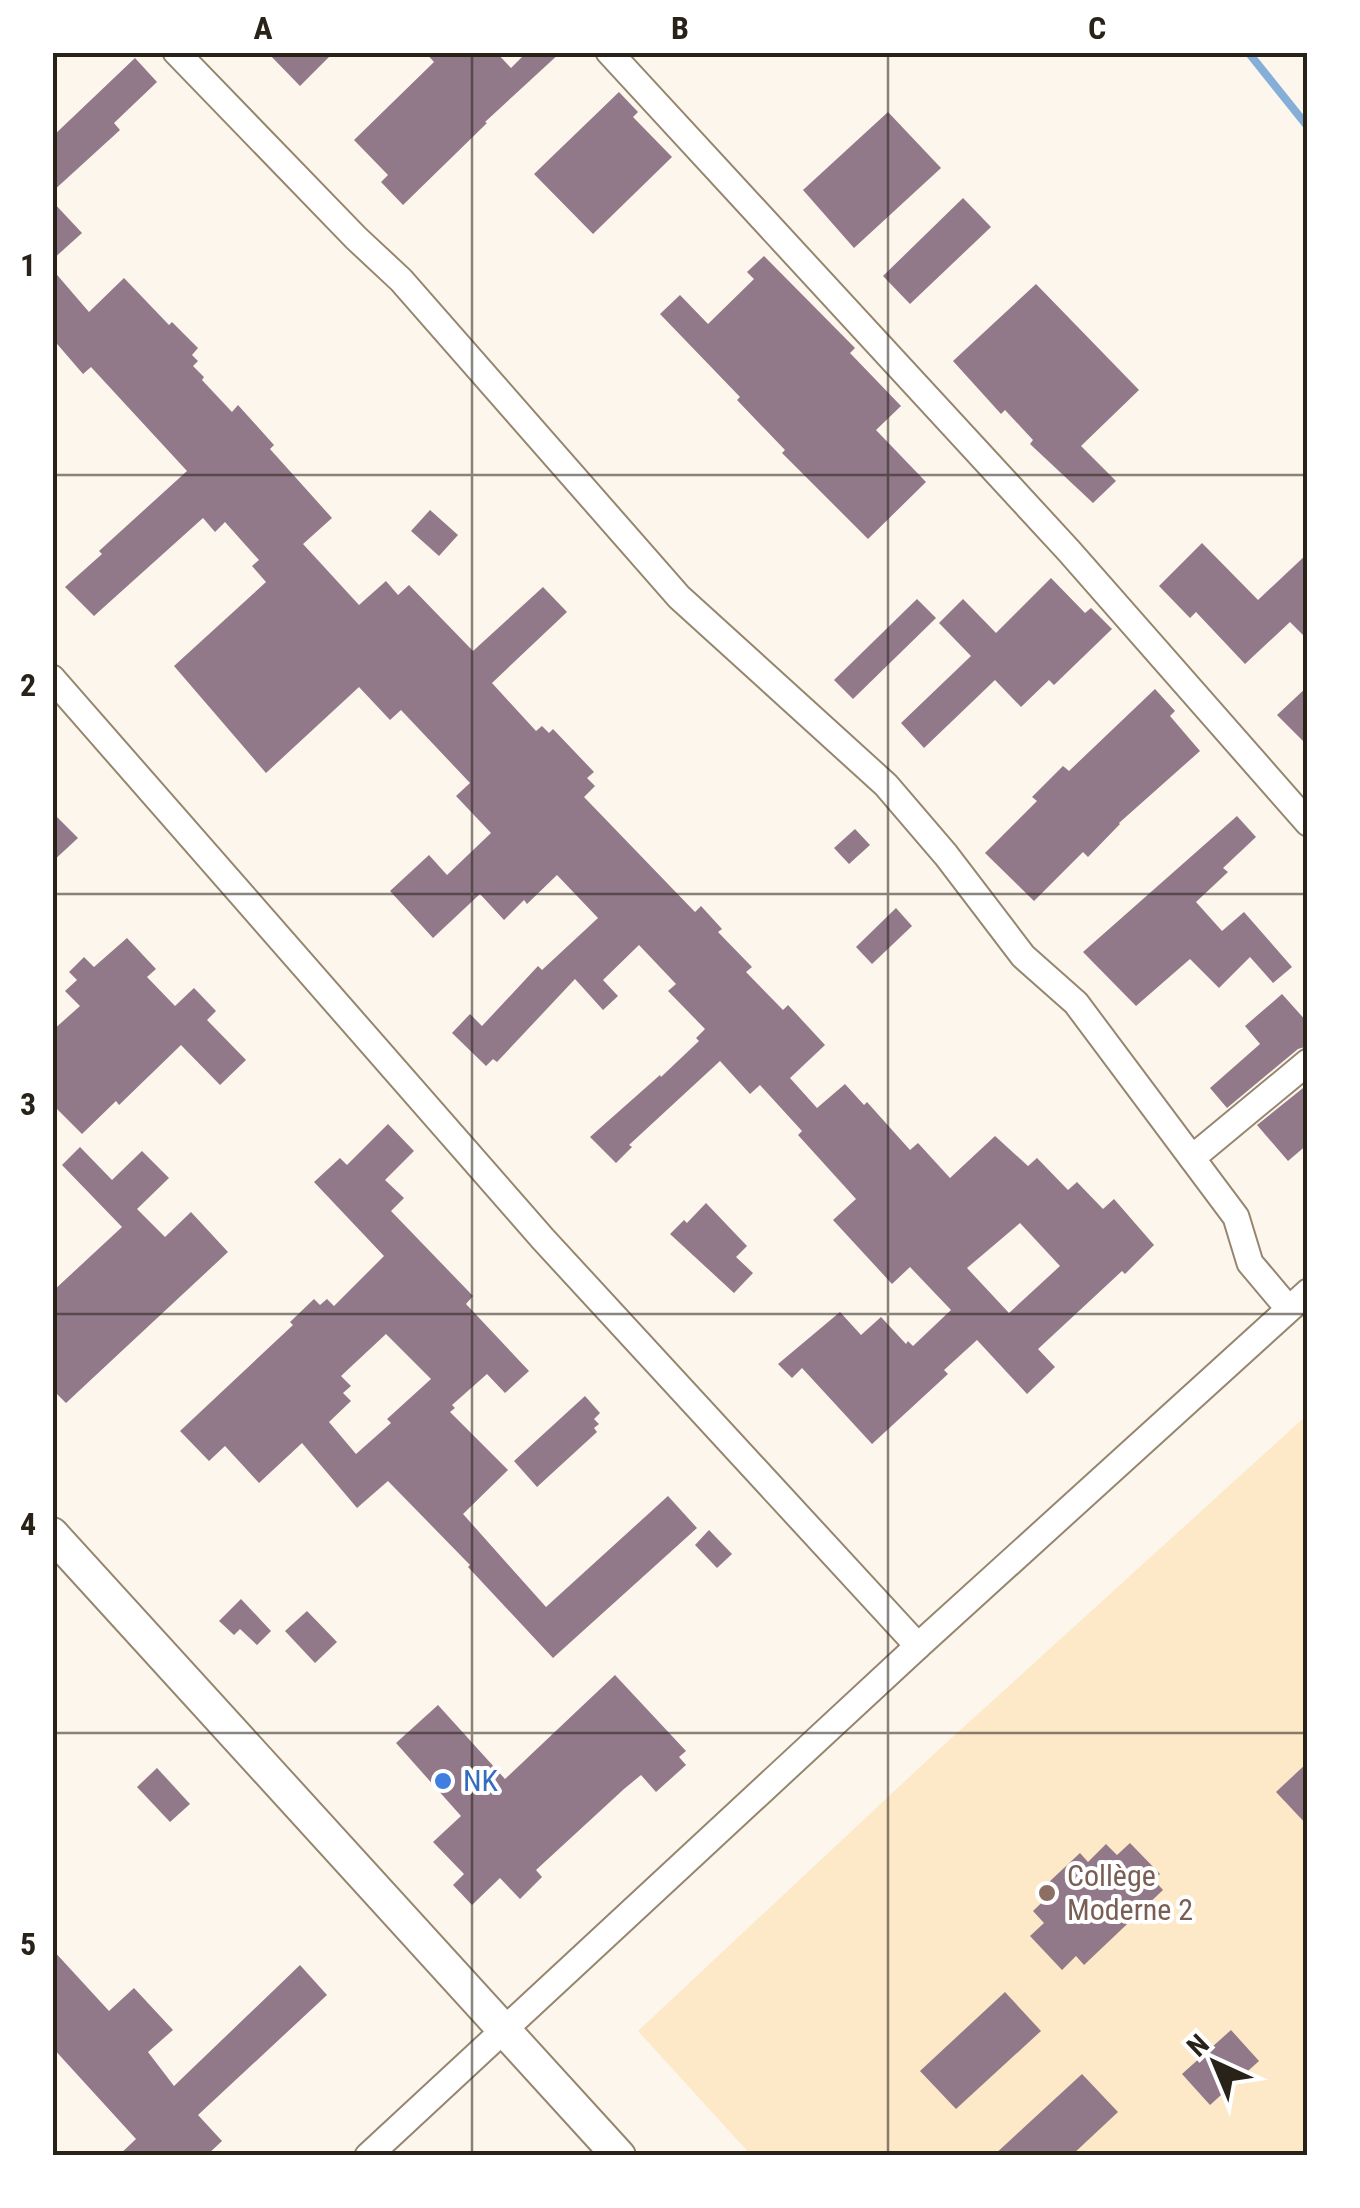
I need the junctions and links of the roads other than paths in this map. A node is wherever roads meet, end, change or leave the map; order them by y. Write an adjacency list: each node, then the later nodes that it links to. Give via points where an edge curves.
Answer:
1 (176, 52): 6 (street, via 401,280 679,596 886,785 1023,956 1076,1003)
2 (610, 52): 4 (street, via 1070,551)
3 (52, 678): 9 (street, via 544,1239)
4 (1308, 823)
5 (1308, 1062): 6 (street)
6 (1192, 1158): 7 (street, via 1236,1217 1250,1262)
7 (1298, 1300): 9 (street)
8 (52, 1534): 10 (street)
9 (918, 1646): 10 (street)
10 (505, 2030): 11 (street); 12 (street)
11 (368, 2156)
12 (619, 2156)

